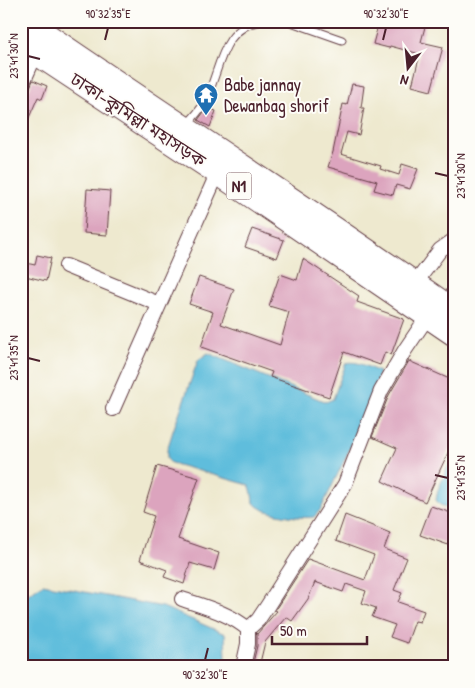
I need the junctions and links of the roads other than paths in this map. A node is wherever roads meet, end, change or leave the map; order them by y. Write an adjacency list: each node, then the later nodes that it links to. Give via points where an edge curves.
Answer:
1 (25, 21): 7 (highway, ঢাকা–কুমিল্লা মহাসড়ক / N1)
2 (262, 21): 7 (lane, via 250,23 232,36 204,103)
3 (288, 21): 4 (lane)
4 (342, 40)
5 (29, 48): 6 (street); 8 (highway, ঢাকা–কুমিল্লা মহাসড়ক / N1)
6 (21, 87)
7 (183, 128): 11 (highway, ঢাকা–কুমিল্লা মহাসড়ক / N1)
8 (218, 172): 12 (street); 14 (highway, ঢাকা–কুমিল্লা মহাসড়ক / N1)
9 (454, 240): 11 (street, via 440,250)
10 (66, 266): 12 (street)
11 (414, 285): 13 (highway, ঢাকা–কুমিল্লা মহাসড়ক / N1)
12 (159, 304): 16 (street)
13 (454, 312)
14 (428, 316): 15 (highway, ঢাকা–কুমিল্লা মহাসড়ক / N1); 18 (street, via 381,391 353,465 334,504 258,620)
15 (454, 333)
16 (113, 409)
17 (182, 599): 18 (street, via 238,620)
18 (248, 629): 19 (street)
19 (243, 667)

